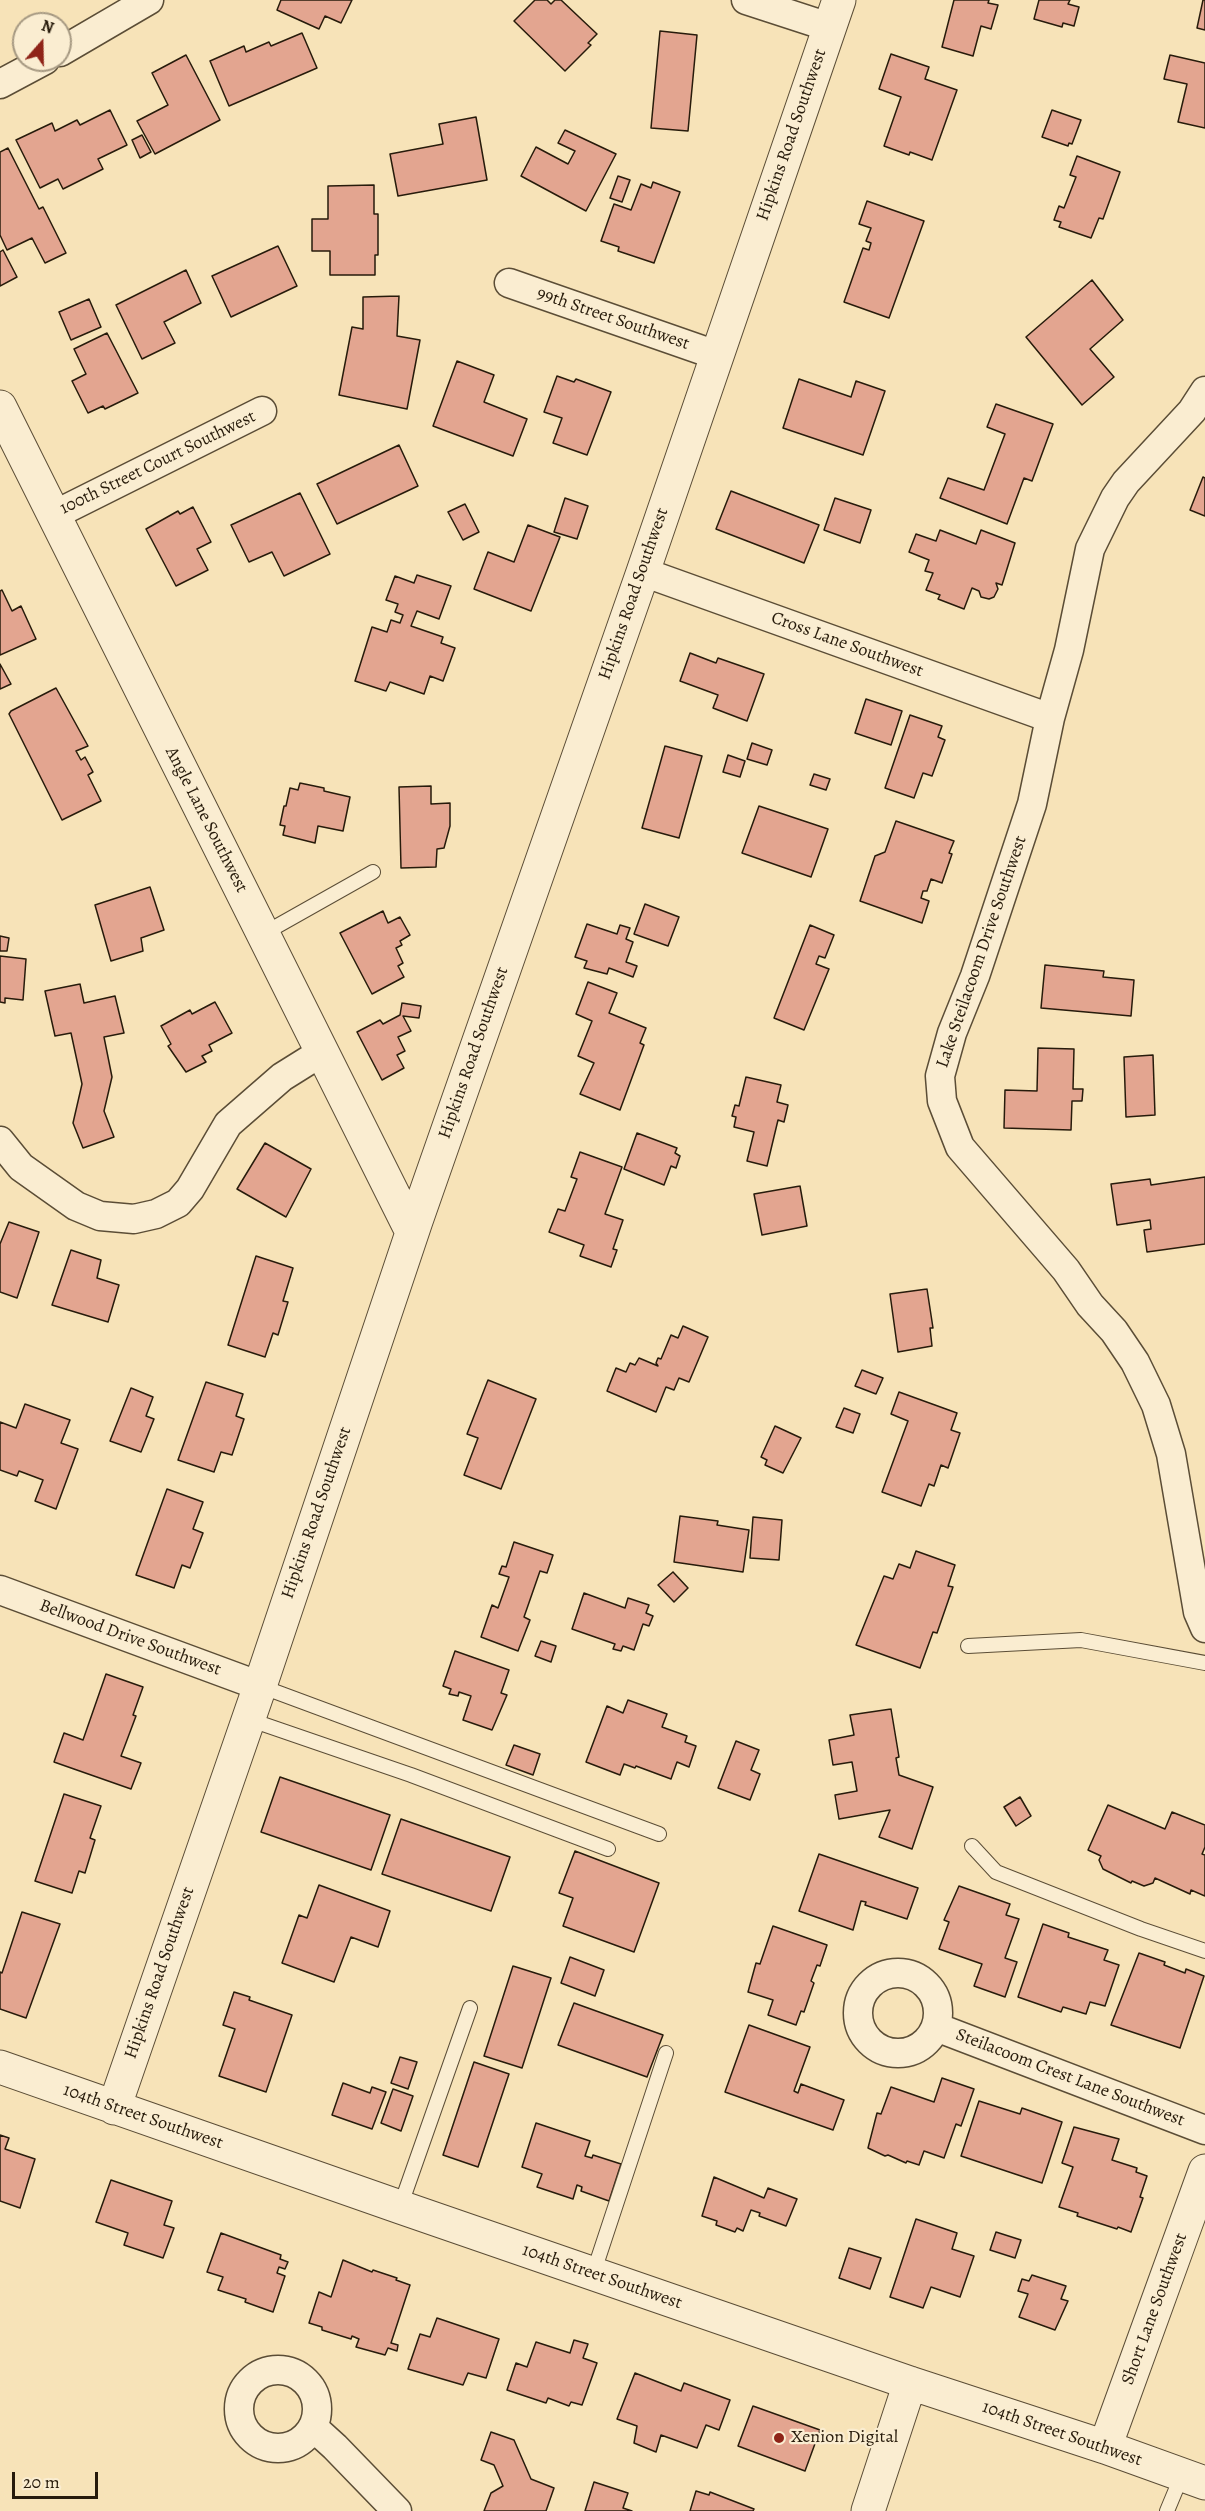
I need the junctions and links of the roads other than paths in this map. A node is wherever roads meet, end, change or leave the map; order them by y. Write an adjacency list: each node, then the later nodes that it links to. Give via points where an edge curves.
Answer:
1 (150, 0): 4 (street)
2 (746, 0): 3 (street)
3 (834, 14): 8 (street, Hipkins Road Southwest)
4 (72, 45)
5 (22, 72): 6 (street)
6 (0, 84)
7 (509, 283): 8 (street, 99th Street Southwest)
8 (716, 355): 13 (street, Hipkins Road Southwest)
9 (1205, 391): 14 (street, Lake Steilacoom Drive Southwest, via 1192,411 1126,482 1090,549)
10 (0, 407): 12 (street, Angle Lane Southwest)
11 (262, 411): 12 (street, 100th Street Court Southwest)
12 (54, 515): 16 (street, Angle Lane Southwest)
13 (643, 572): 14 (street, Cross Lane Southwest); 19 (street, Hipkins Road Southwest)
14 (1050, 718): 21 (street, Lake Steilacoom Drive Southwest, via 1032,804 952,1033 940,1076 942,1101 960,1147 1066,1270 1135,1362 1156,1405 1171,1454 1198,1612)
15 (373, 872): 16 (lane)
16 (263, 934): 17 (street, Angle Lane Southwest)
17 (322, 1052): 18 (street, via 282,1077 228,1124 190,1189 178,1203 156,1214 134,1219 100,1216 76,1206 21,1167); 19 (street, Angle Lane Southwest)
18 (0, 1141)
19 (412, 1232): 24 (street, Hipkins Road Southwest)
20 (0, 1590): 24 (street, Bellwood Drive Southwest)
21 (1205, 1628)
22 (968, 1646): 23 (lane, via 1081,1640)
23 (1205, 1663)
24 (260, 1686): 25 (street, Hipkins Road Southwest); 26 (lane)
25 (248, 1719): 28 (lane); 34 (street, Hipkins Road Southwest)
26 (659, 1834)
27 (972, 1846): 29 (lane, via 996,1872)
28 (609, 1849)
29 (1205, 1951)
30 (470, 2008): 37 (lane)
31 (936, 2027): 35 (street, Steilacoom Crest Lane Southwest)
32 (666, 2053): 38 (lane)
33 (0, 2067): 34 (street, 104th Street Southwest)
34 (114, 2108): 37 (street, 104th Street Southwest)
35 (1205, 2130)
36 (1205, 2171): 41 (street, Short Lane Southwest)
37 (400, 2207): 38 (street, 104th Street Southwest)
38 (593, 2274): 39 (street, 104th Street Southwest)
39 (910, 2383): 41 (street, 104th Street Southwest); 44 (street)
40 (313, 2427): 43 (street)
41 (1105, 2447): 42 (street, 104th Street Southwest)
42 (1194, 2479): 45 (lane)
43 (397, 2511)
44 (868, 2511)
45 (1167, 2511)

